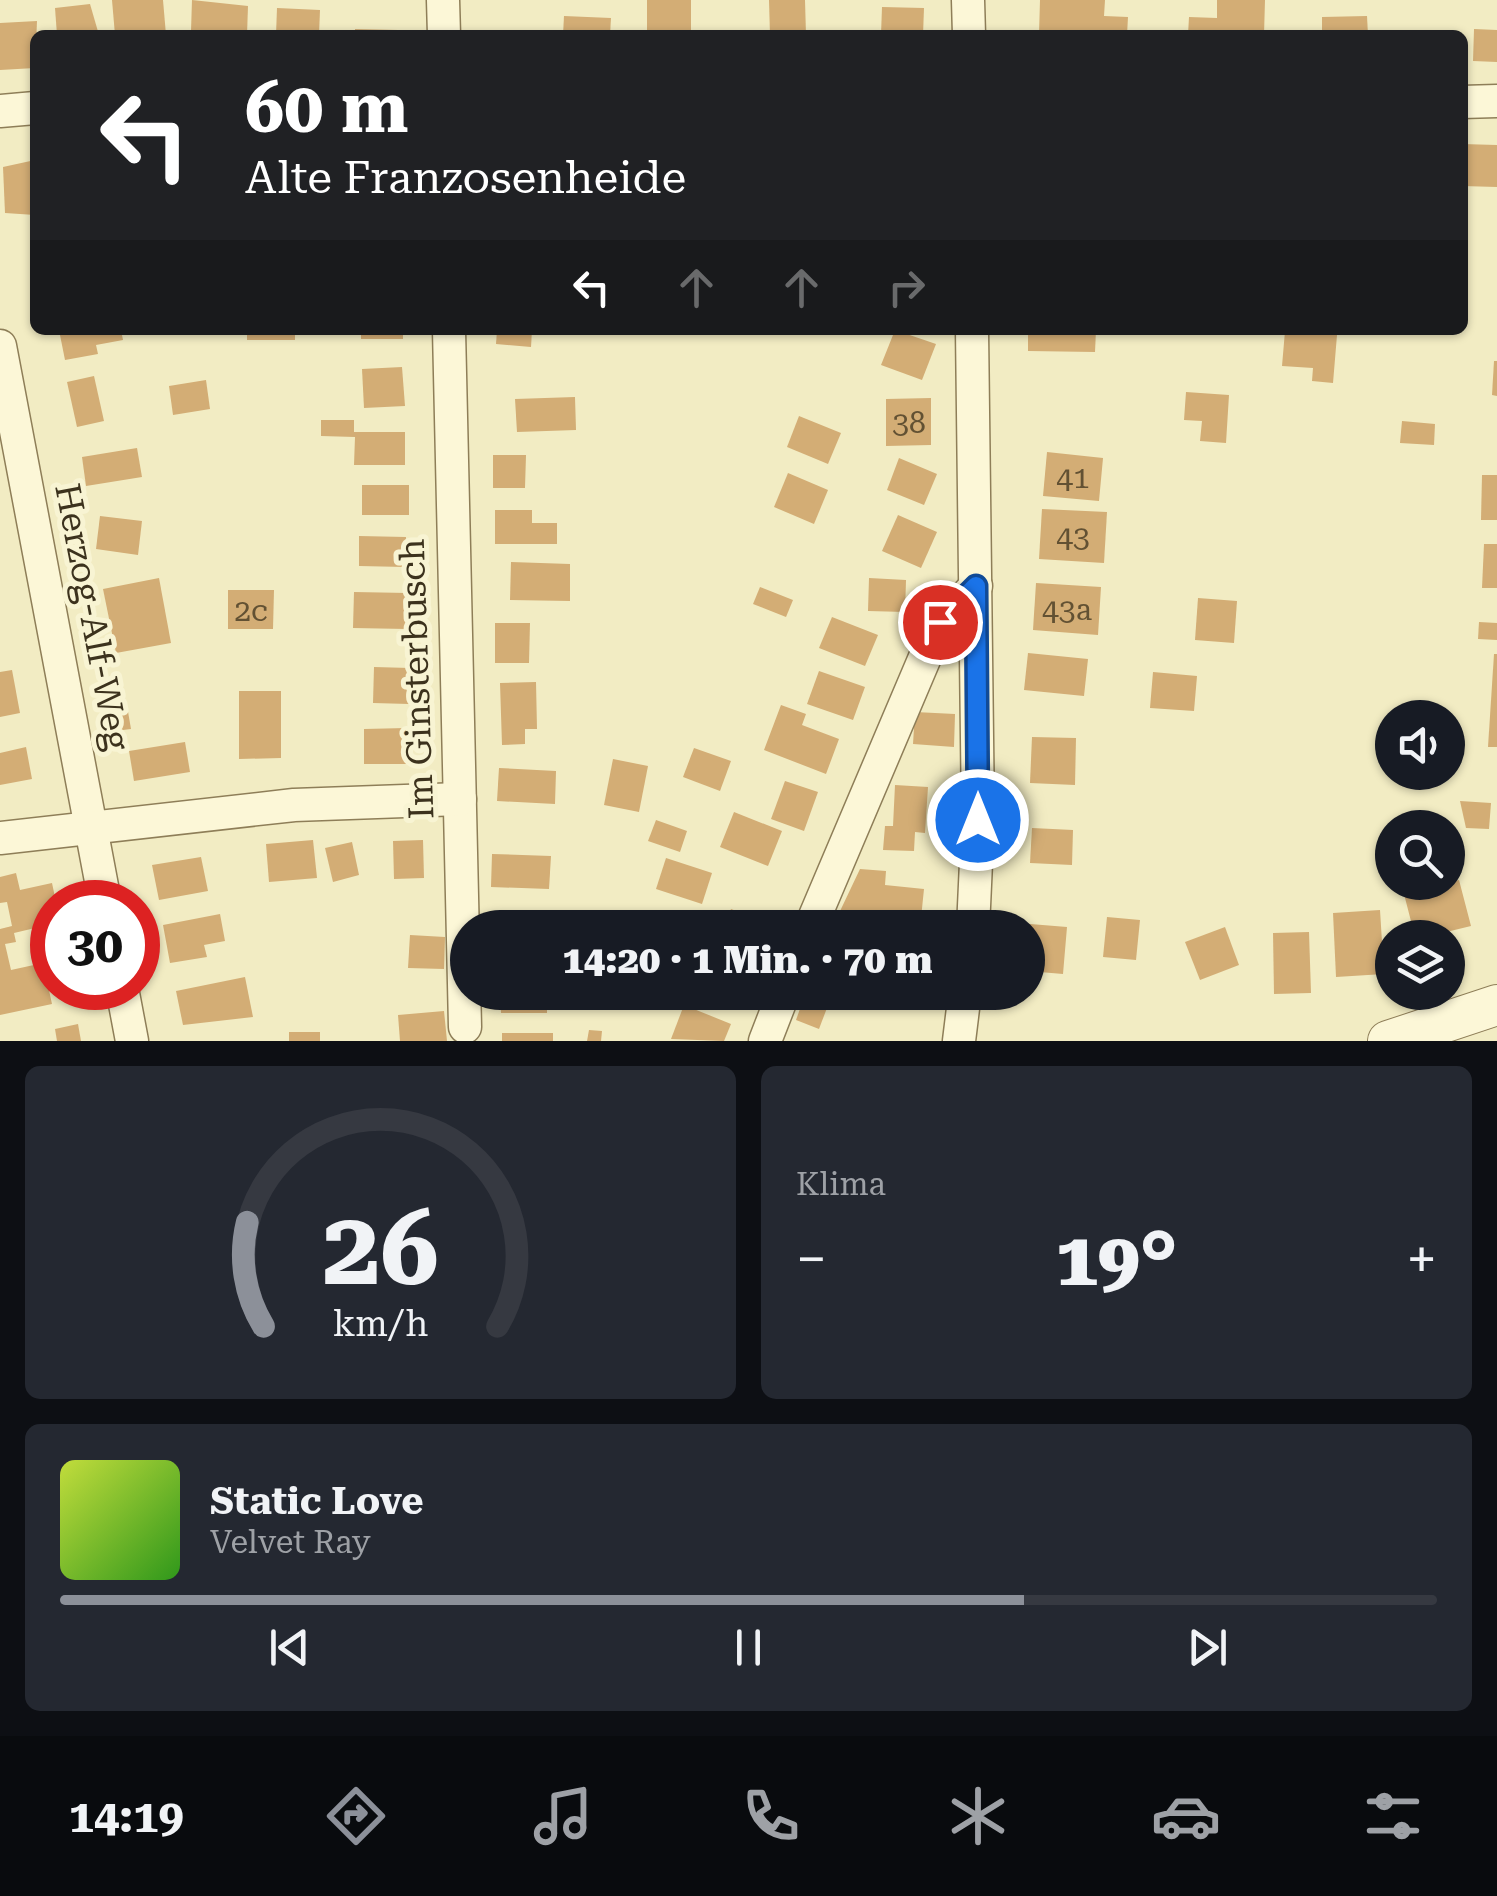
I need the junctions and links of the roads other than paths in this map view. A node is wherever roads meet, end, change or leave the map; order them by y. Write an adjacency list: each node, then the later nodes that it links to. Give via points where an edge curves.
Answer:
1 (443, 0): 3 (street)
2 (968, 0): 4 (street)
3 (444, 30)
4 (969, 30)
5 (1497, 101): 6 (street)
6 (1468, 102)
7 (30, 108): 8 (street)
8 (0, 111)
9 (449, 335): 13 (street, Im Ginsterbusch)
10 (972, 335): 12 (street)
11 (0, 346): 14 (street, Herzog-Alf-Weg)
12 (976, 586): 17 (street, via 940,622); 18 (street)
13 (460, 799): 14 (street, via 294,805); 23 (street, Im Ginsterbusch)
14 (90, 827): 15 (street); 16 (street, Herzog-Alf-Weg)
15 (0, 838)
16 (101, 880)
17 (818, 910)
18 (974, 910)
19 (1497, 1005): 27 (street)
20 (126, 1010): 24 (street)
21 (777, 1010): 25 (street)
22 (962, 1010): 26 (street)
23 (465, 1026)
24 (132, 1041)
25 (764, 1041)
26 (958, 1041)
27 (1388, 1041)

